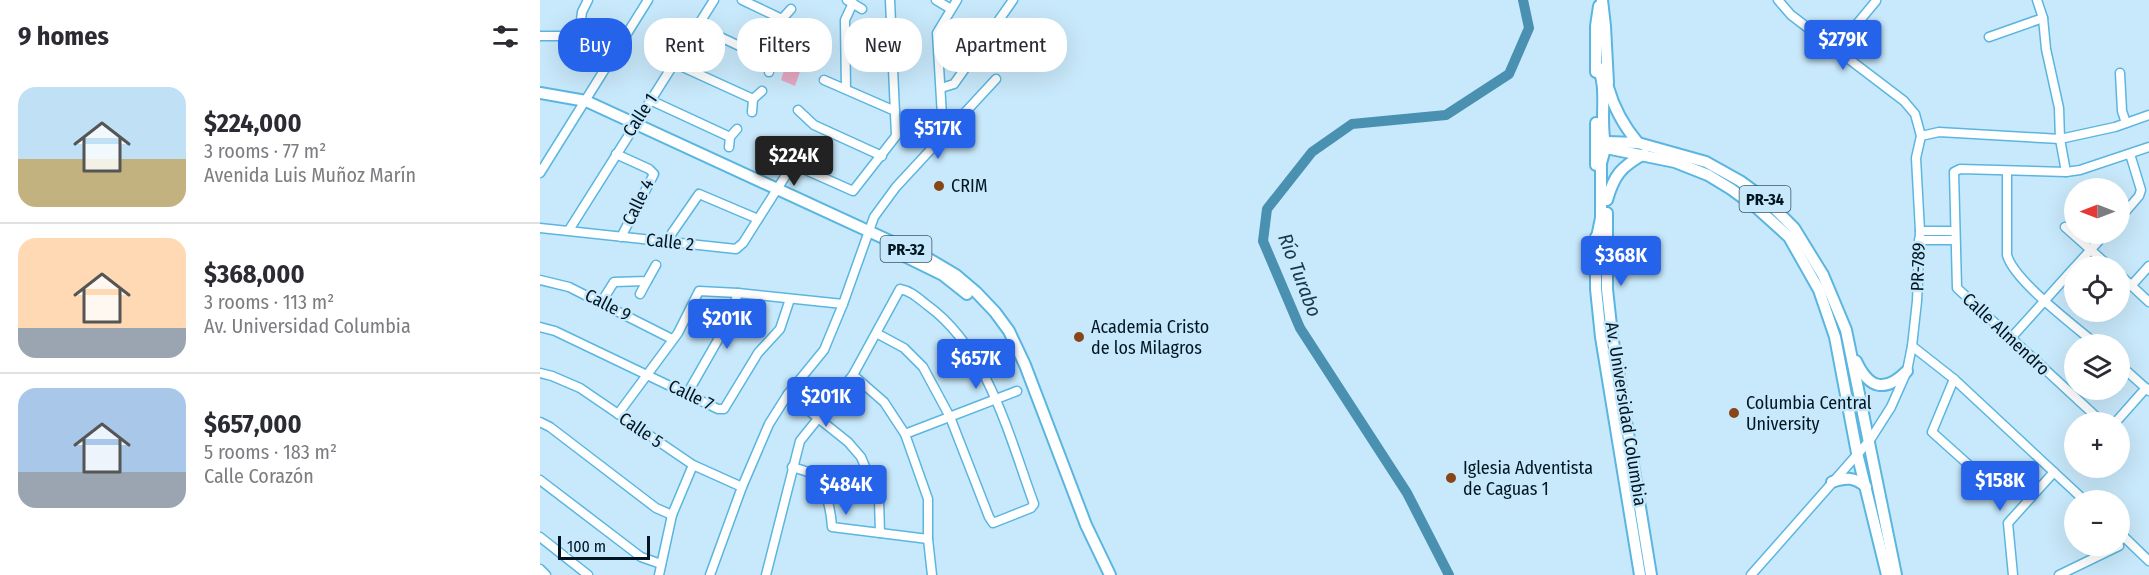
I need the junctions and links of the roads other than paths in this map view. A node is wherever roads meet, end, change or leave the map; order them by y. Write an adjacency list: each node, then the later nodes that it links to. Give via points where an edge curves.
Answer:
1 (588, 0): 17 (street)
2 (648, 0): 21 (street)
3 (714, 0): 18 (street, Calle 1)
4 (742, 0): 19 (street)
5 (890, 0): 43 (street)
6 (936, 0): 16 (street)
7 (957, 0): 16 (street)
8 (1013, 0): 34 (street, via 954,84)
9 (1601, 0): 26 (main road, Av. Universidad Columbia); 33 (main road, Av. Universidad Columbia)
10 (1779, 0): 25 (street, via 1791,15)
11 (2037, 0): 20 (street)
12 (1876, 1): 25 (street)
13 (850, 2): 15 (street); 35 (street, via 845,20)
14 (791, 9): 19 (street)
15 (862, 9)
16 (951, 9): 34 (street, via 937,33)
17 (581, 18)
18 (702, 18)
19 (782, 18)
20 (2043, 18): 24 (street); 52 (street, via 2059,108)
21 (632, 26)
22 (540, 36): 23 (street)
23 (558, 36)
24 (1989, 37)
25 (1836, 49): 50 (street, via 1904,101 1915,114)
26 (1596, 64): 54 (main road, via 1602,80 1602,130); 77 (main road, Av. Universidad Columbia)
27 (603, 72): 41 (street)
28 (668, 72): 40 (street, Calle 1)
29 (694, 72): 39 (street)
30 (2120, 73): 47 (street)
31 (996, 79): 72 (street, via 896,187 881,206)
32 (824, 80): 35 (street)
33 (1608, 87): 53 (main road, via 1624,126); 54 (main road, Av. Universidad Columbia)
34 (940, 88): 46 (street)
35 (846, 89): 43 (street)
36 (762, 91): 39 (street)
37 (540, 93): 41 (main road, PR-32)
38 (540, 99): 41 (main road, PR-32)
39 (753, 99): 44 (street)
40 (650, 100): 48 (street, Calle 1); 51 (street)
41 (584, 104): 48 (main road, PR-32); 63 (street)
42 (798, 110): 61 (street, via 814,125)
43 (895, 111): 61 (street, via 896,136)
44 (752, 112)
45 (2149, 115): 47 (street)
46 (942, 116)
47 (2126, 123): 52 (street)
48 (632, 127): 57 (street, Calle 1); 66 (main road, PR-32)
49 (738, 129): 51 (street)
50 (1921, 136): 52 (street, via 1939,132); 73 (street, PR-789 / PR-789, via 1916,158)
51 (730, 137): 55 (street)
52 (2060, 139): 65 (street)
53 (1638, 142): 54 (main road, PR-34); 101 (main road, PR-34, via 1706,162 1766,200 1794,228 1823,275)
54 (1607, 145): 59 (main road, PR-34); 67 (main road, Av. Universidad Columbia); 77 (main road, via 1601,165)
55 (729, 147)
56 (2149, 147): 60 (street, Calle Almendro)
57 (615, 154): 71 (street, Calle 1); 75 (street, Calle 4, via 654,174)
58 (770, 154): 62 (street)
59 (1644, 154): 67 (main road, via 1621,169); 122 (main road, PR-34, via 1675,162 1716,180 1757,208 1789,237 1819,290 1835,337)
60 (2130, 154): 65 (street, Calle Almendro); 68 (street, via 2141,190)
61 (882, 156): 62 (street, via 853,191)
62 (793, 164): 66 (street, Calle 2)
63 (541, 168)
64 (2007, 171): 65 (street, Calle Almendro); 74 (street, Calle Almendro, via 1954,172); 92 (street, via 2009,263)
65 (2067, 172)
66 (774, 193): 69 (street, Calle 2); 72 (main road, PR-32)
67 (1607, 200): 132 (main road, Av. Universidad Columbia, via 1607,289)
68 (2130, 206)
69 (758, 219): 76 (street, Calle 2, via 736,249); 76 (street, via 699,194)
70 (540, 228): 71 (street, Calle 2)
71 (569, 230): 75 (street, Calle 2)
72 (867, 235): 95 (street); 133 (main road, PR-32, via 961,288 1011,342)
73 (1920, 236): 74 (street); 102 (street, PR-789 / PR-789)
74 (1954, 236): 99 (street, Calle Almendro, via 1957,288)
75 (621, 237): 76 (street, Calle 2)
76 (669, 242)
77 (1596, 242): 132 (main road, Av. Universidad Columbia, via 1601,337)
78 (2084, 244): 80 (street)
79 (2096, 244): 80 (street)
80 (2091, 250): 81 (street); 82 (street)
81 (2085, 256)
82 (2098, 256)
83 (657, 265): 87 (street)
84 (2149, 266): 88 (street)
85 (2064, 279): 92 (street)
86 (540, 280): 93 (street, Calle 9, via 569,286)
87 (647, 281): 90 (street); 93 (street, via 614,282)
88 (2131, 286): 94 (street)
89 (738, 293): 91 (street); 100 (street, via 699,291); 111 (street, via 727,324)
90 (640, 294)
91 (790, 299): 95 (street); 111 (street, Calle 7, via 780,329 758,353 724,409)
92 (2045, 300): 98 (street); 99 (street)
93 (602, 302): 100 (street, Calle 9)
94 (2149, 302)
95 (843, 304): 112 (street, via 824,350)
96 (540, 327): 105 (street, Calle 7)
97 (878, 334): 107 (street); 113 (street, via 900,290 909,291 962,337 978,361); 117 (street, via 904,348 924,367)
98 (2084, 334)
99 (2011, 338): 114 (street, Calle Almendro)
100 (672, 339): 105 (street)
101 (1849, 344): 103 (main road, via 1861,371 1872,383 1887,386); 121 (main road, PR-34)
102 (1912, 346): 103 (street, PR-789 / PR-789); 108 (street)
103 (1907, 371): 121 (street, PR-789 / PR-789)
104 (540, 373): 116 (street, Calle 5, via 580,388)
105 (648, 374): 111 (street, Calle 7); 116 (street)
106 (2130, 374): 109 (street)
107 (854, 375): 118 (street); 120 (street, via 884,402)
108 (1954, 379): 125 (street); 126 (street, via 1932,432)
109 (2148, 390): 115 (street)
110 (1017, 391): 113 (street)
111 (687, 394)
112 (788, 394): 118 (street); 129 (street, via 769,424)
113 (995, 400): 117 (street); 117 (street, via 1034,504 993,523)
114 (2091, 412)
115 (2126, 412)
116 (618, 414): 123 (street, Calle 5)
117 (950, 417): 120 (street)
118 (818, 418): 124 (street, via 800,441); 135 (street, via 861,457 879,500)
119 (540, 422): 134 (street, via 656,508)
120 (905, 434): 137 (street, via 928,499)
121 (1870, 440): 122 (street, PR-789 / PR-789); 155 (main road, PR-34)
122 (1857, 453): 128 (street, PR-789 / PR-789); 130 (main road, PR-34)
123 (693, 465): 129 (street, Calle 5); 134 (street)
124 (792, 466): 135 (street, via 810,473 820,484 831,510 832,527); 147 (street)
125 (2054, 472): 131 (street); 156 (street, via 2008,523)
126 (1980, 474)
127 (540, 480): 141 (street, via 641,557)
128 (1832, 482): 130 (main road, via 1850,478); 153 (street, PR-789 / PR-789)
129 (742, 487): 146 (street)
130 (1866, 487): 154 (main road, PR-34)
131 (2073, 490)
132 (1634, 505): 151 (main road, Av. Universidad Columbia); 152 (main road, Av. Universidad Columbia)
133 (1078, 514): 149 (main road, PR-32); 150 (main road, PR-32)
134 (672, 515): 141 (street)
135 (880, 533): 137 (street)
136 (540, 537): 144 (street)
137 (928, 538): 148 (street)
138 (2130, 542): 140 (street)
139 (2098, 556): 157 (street)
140 (2149, 561)
141 (661, 564): 145 (street)
142 (540, 569): 143 (street)
143 (546, 575)
144 (588, 575)
145 (659, 575)
146 (710, 575)
147 (766, 575)
148 (932, 575)
149 (1103, 575)
150 (1110, 575)
151 (1640, 575)
152 (1651, 575)
153 (1751, 575)
154 (1887, 575)
155 (1896, 575)
156 (2013, 575)
157 (2059, 575)

